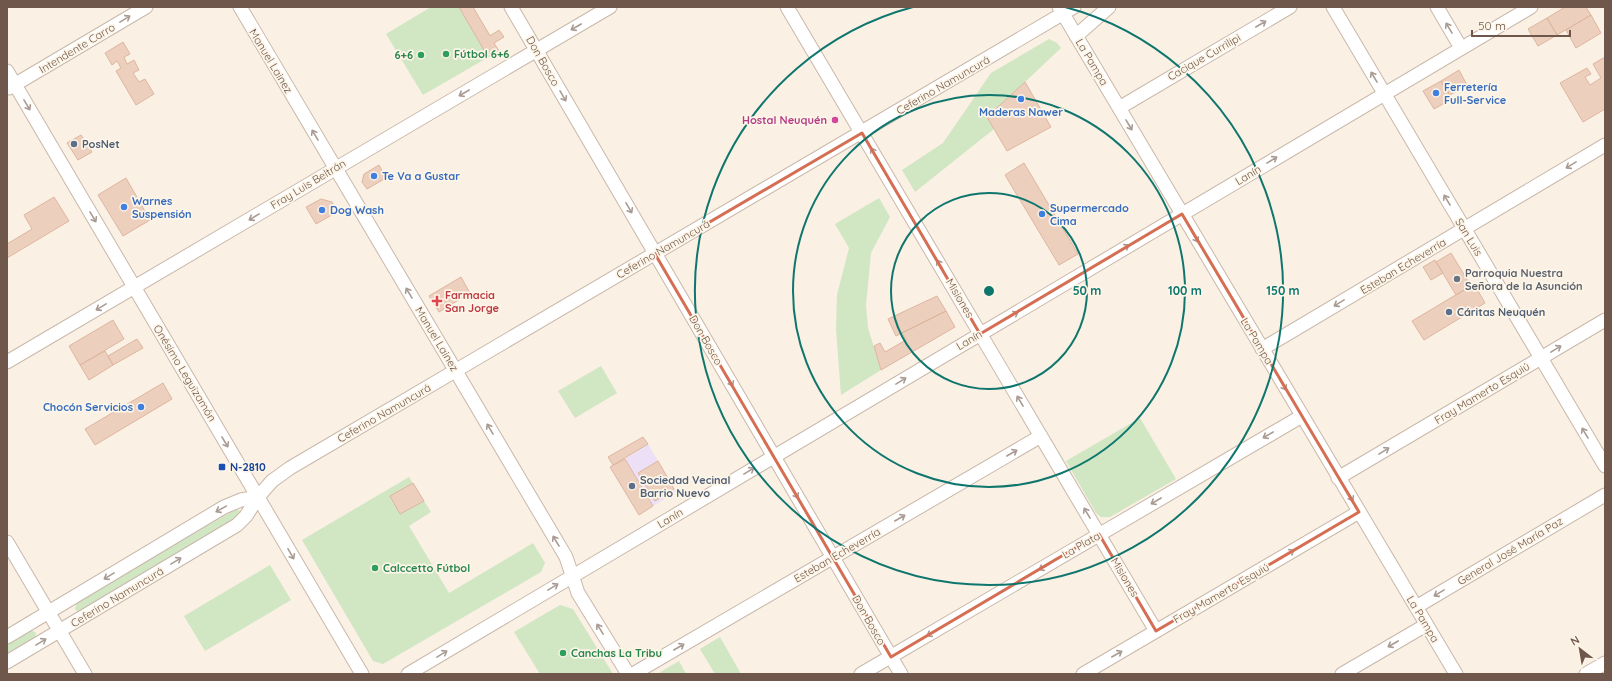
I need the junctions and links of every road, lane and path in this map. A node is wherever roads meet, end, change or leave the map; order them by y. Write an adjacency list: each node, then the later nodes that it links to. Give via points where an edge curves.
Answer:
1 (146, 7): 16 (street, Intendente Carro, one-way to 1)
2 (240, 7): 21 (street, Manuel Lainez, one-way to 2)
3 (511, 7): 14 (street, Don Bosco)
4 (610, 7): 14 (street, Fray Luis Beltrán, one-way to 14)
5 (787, 7): 19 (street, Misiones)
6 (1109, 7): 12 (street)
7 (1290, 7): 18 (street, Cacique Currilipi, one-way to 7)
8 (1333, 7): 17 (street, San Luis, one-way to 8)
9 (1437, 7): 13 (street, one-way to 9)
10 (1531, 7): 13 (street, Lanín)
11 (1066, 9): 12 (street, La Pampa); 19 (street, Ceferino Namuncurá)
12 (1076, 36): 18 (street, La Pampa)
13 (1461, 48): 17 (street, Lanín)
14 (537, 50): 21 (street, Fray Luis Beltrán, one-way to 21); 24 (street, Don Bosco, one-way to 24)
15 (7, 71): 16 (street, Onésimo Leguizamón)
16 (11, 87): 25 (street, Onésimo Leguizamón, one-way to 25)
17 (1384, 94): 22 (street, Lanín, one-way to 17); 23 (street, San Luis, one-way to 17)
18 (1118, 108): 22 (street, La Pampa, one-way to 22)
19 (862, 132): 24 (street, Ceferino Namuncurá); 27 (street, Misiones, one-way to 19)
20 (1605, 145): 23 (street, Esteban Echeverría, one-way to 23)
21 (335, 168): 25 (street, Fray Luis Beltrán, one-way to 25); 31 (street, Manuel Lainez, one-way to 21)
22 (1182, 214): 27 (street, Lanín, one-way to 22); 28 (street, La Pampa, one-way to 28)
23 (1464, 229): 28 (street, Esteban Echeverría, one-way to 28); 29 (street, San Luis)
24 (655, 254): 31 (street, Ceferino Namuncurá); 34 (street, Don Bosco, one-way to 34)
25 (134, 287): 30 (street, Fray Luis Beltrán, one-way to 30); 38 (street, Onésimo Leguizamón, one-way to 38)
26 (1605, 320): 29 (street, Fray Mamerto Esquiú, one-way to 26)
27 (980, 334): 33 (street, Misiones, one-way to 27); 34 (street, Lanín, one-way to 27)
28 (1262, 349): 32 (street, La Pampa, one-way to 32)
29 (1541, 358): 35 (street, San Luis, one-way to 29); 36 (street, Fray Mamerto Esquiú, one-way to 29)
30 (7, 362)
31 (455, 371): 38 (street, Ceferino Namuncurá, via 290,468 272,481); 43 (street, Manuel Lainez, one-way to 31, via 566,557)
32 (1302, 416): 36 (street, La Pampa); 40 (street, La Plata, one-way to 40)
33 (1041, 436): 40 (street, Misiones, one-way to 33); 42 (street, Esteban Echeverría, one-way to 33)
34 (774, 456): 42 (street, Don Bosco, one-way to 42); 43 (street, Lanín, one-way to 34)
35 (1605, 466)
36 (1338, 478): 39 (street, La Pampa, one-way to 39)
37 (1605, 495): 44 (street, General José María Paz, one-way to 44)
38 (258, 497): 45 (street, Ceferino Namuncurá, one-way to 45, via 224,507); 47 (street, Ceferino Namuncurá, one-way to 38, via 237,526); 54 (street, Onésimo Leguizamón, one-way to 54)
39 (1359, 512): 44 (street, La Pampa); 48 (street, Fray Mamerto Esquiú, one-way to 39)
40 (1099, 534): 48 (street, Misiones); 50 (street, La Plata, one-way to 50)
41 (7, 542): 45 (street)
42 (833, 558): 50 (street, Don Bosco); 57 (street, Esteban Echeverría, one-way to 42)
43 (573, 576): 55 (street, Lanín, one-way to 43); 56 (street, Manuel Lainez, one-way to 43, via 578,593)
44 (1416, 607): 46 (street, La Pampa)
45 (49, 612): 47 (street); 49 (street, Ceferino Namuncurá)
46 (1426, 625): 61 (street, one-way to 61); 62 (street, La Pampa)
47 (60, 631): 51 (street, Ceferino Namuncurá, one-way to 47); 53 (street)
48 (1156, 631): 60 (street, Fray Mamerto Esquiú, one-way to 48)
49 (7, 637)
50 (891, 657): 58 (street, La Plata); 59 (street, Don Bosco)
51 (7, 662)
52 (1605, 663): 63 (street)
53 (85, 674)
54 (362, 674)
55 (408, 674)
56 (628, 674)
57 (633, 674)
58 (861, 674)
59 (901, 674)
60 (1083, 674)
61 (1342, 674)
62 (1456, 674)
63 (1586, 674)

